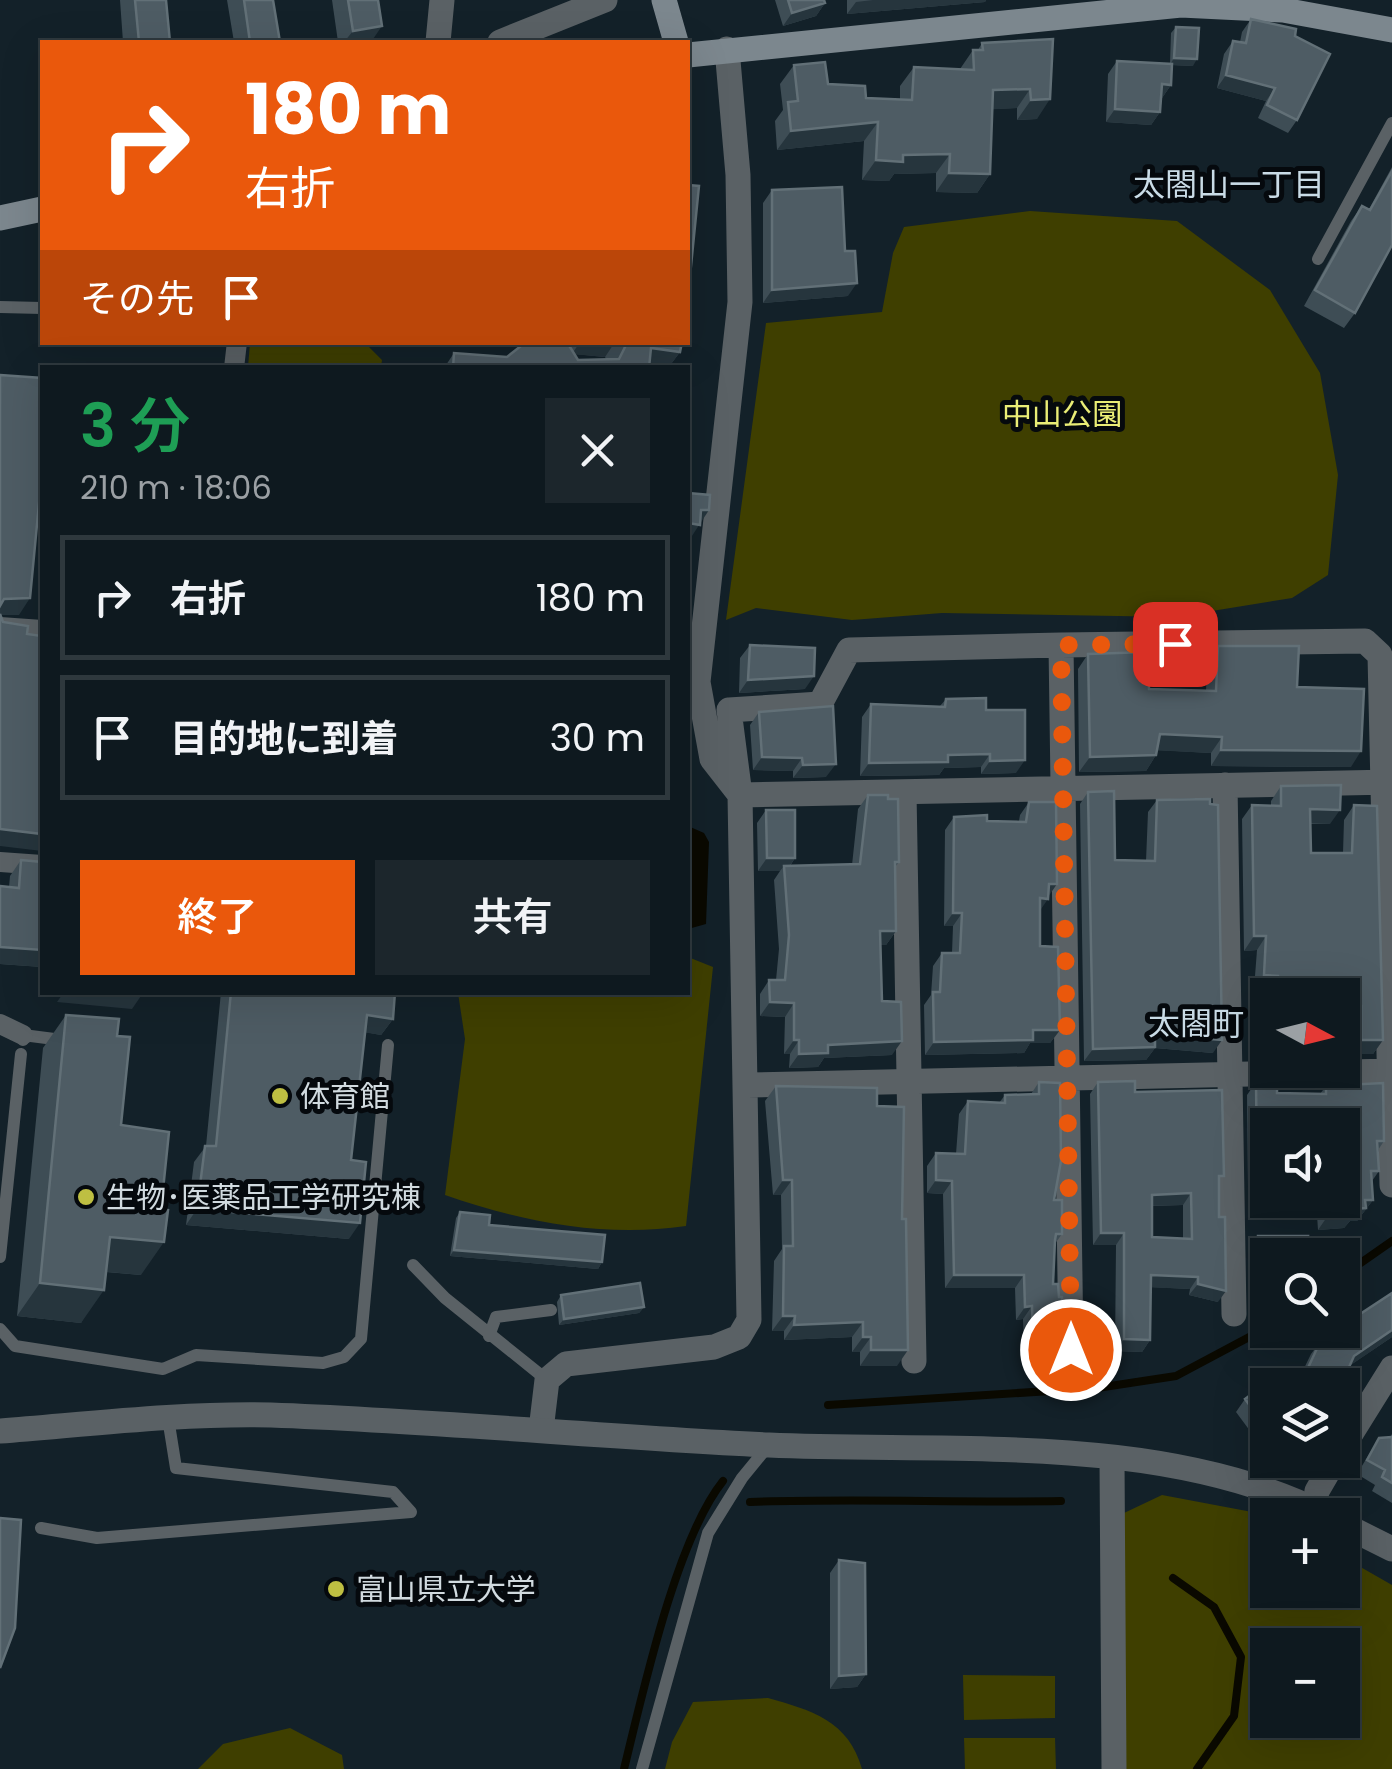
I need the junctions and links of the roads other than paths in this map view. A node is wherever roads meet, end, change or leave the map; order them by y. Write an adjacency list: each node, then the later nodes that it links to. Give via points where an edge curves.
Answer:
1 (442, 0): 5 (street)
2 (605, 0): 6 (street)
3 (664, 0): 7 (main road)
4 (1392, 30): 8 (main road, via 1283,10 1181,5)
5 (438, 40)
6 (505, 40)
7 (675, 40)
8 (728, 50): 9 (main road); 23 (street, via 740,302 698,682 712,758)
9 (690, 54)
10 (1392, 123): 13 (lane)
11 (40, 209): 12 (main road)
12 (0, 218)
13 (1318, 258)
14 (0, 308): 15 (lane)
15 (40, 308)
16 (0, 627): 17 (street)
17 (40, 628)
18 (1061, 645): 19 (street, via 1365,641 1380,655); 21 (street); 23 (street, via 850,650 820,704 729,710)
19 (1386, 782): 20 (street); 30 (street)
20 (1224, 785): 21 (street); 31 (street)
21 (1064, 788): 22 (street); 32 (street)
22 (904, 792): 23 (street); 33 (street)
23 (740, 795): 34 (street)
24 (0, 862): 25 (street)
25 (40, 866)
26 (0, 1024): 27 (street)
27 (22, 1044): 28 (lane); 36 (lane)
28 (85, 1044)
29 (388, 1045): 40 (lane, via 361,1338 344,1357 323,1363 196,1356 164,1369 15,1346)
30 (1390, 1071): 31 (street); 35 (street)
31 (1229, 1074): 32 (street); 39 (street)
32 (1070, 1077): 33 (street); 42 (street)
33 (911, 1082): 34 (street); 43 (street)
34 (746, 1086): 45 (street, via 749,1320 739,1337 714,1347 566,1364)
35 (1392, 1185)
36 (0, 1256)
37 (413, 1265): 41 (lane)
38 (551, 1310): 41 (lane, via 496,1317)
39 (1234, 1314)
40 (0, 1329)
41 (489, 1336): 45 (lane)
42 (1071, 1350)
43 (914, 1361)
44 (1392, 1368): 47 (street)
45 (547, 1380): 48 (street)
46 (168, 1418): 48 (street, via 268,1415); 49 (street); 53 (lane, via 176,1468 393,1492 411,1512 98,1538)
47 (1360, 1419)
48 (541, 1430): 50 (street)
49 (0, 1431)
50 (770, 1445): 51 (street); 56 (lane, via 708,1532)
51 (1112, 1459): 52 (street, via 1188,1466); 57 (street)
52 (1287, 1498)
53 (41, 1528)
54 (1360, 1533): 55 (street)
55 (1392, 1549)
56 (642, 1769)
57 (1114, 1769)

